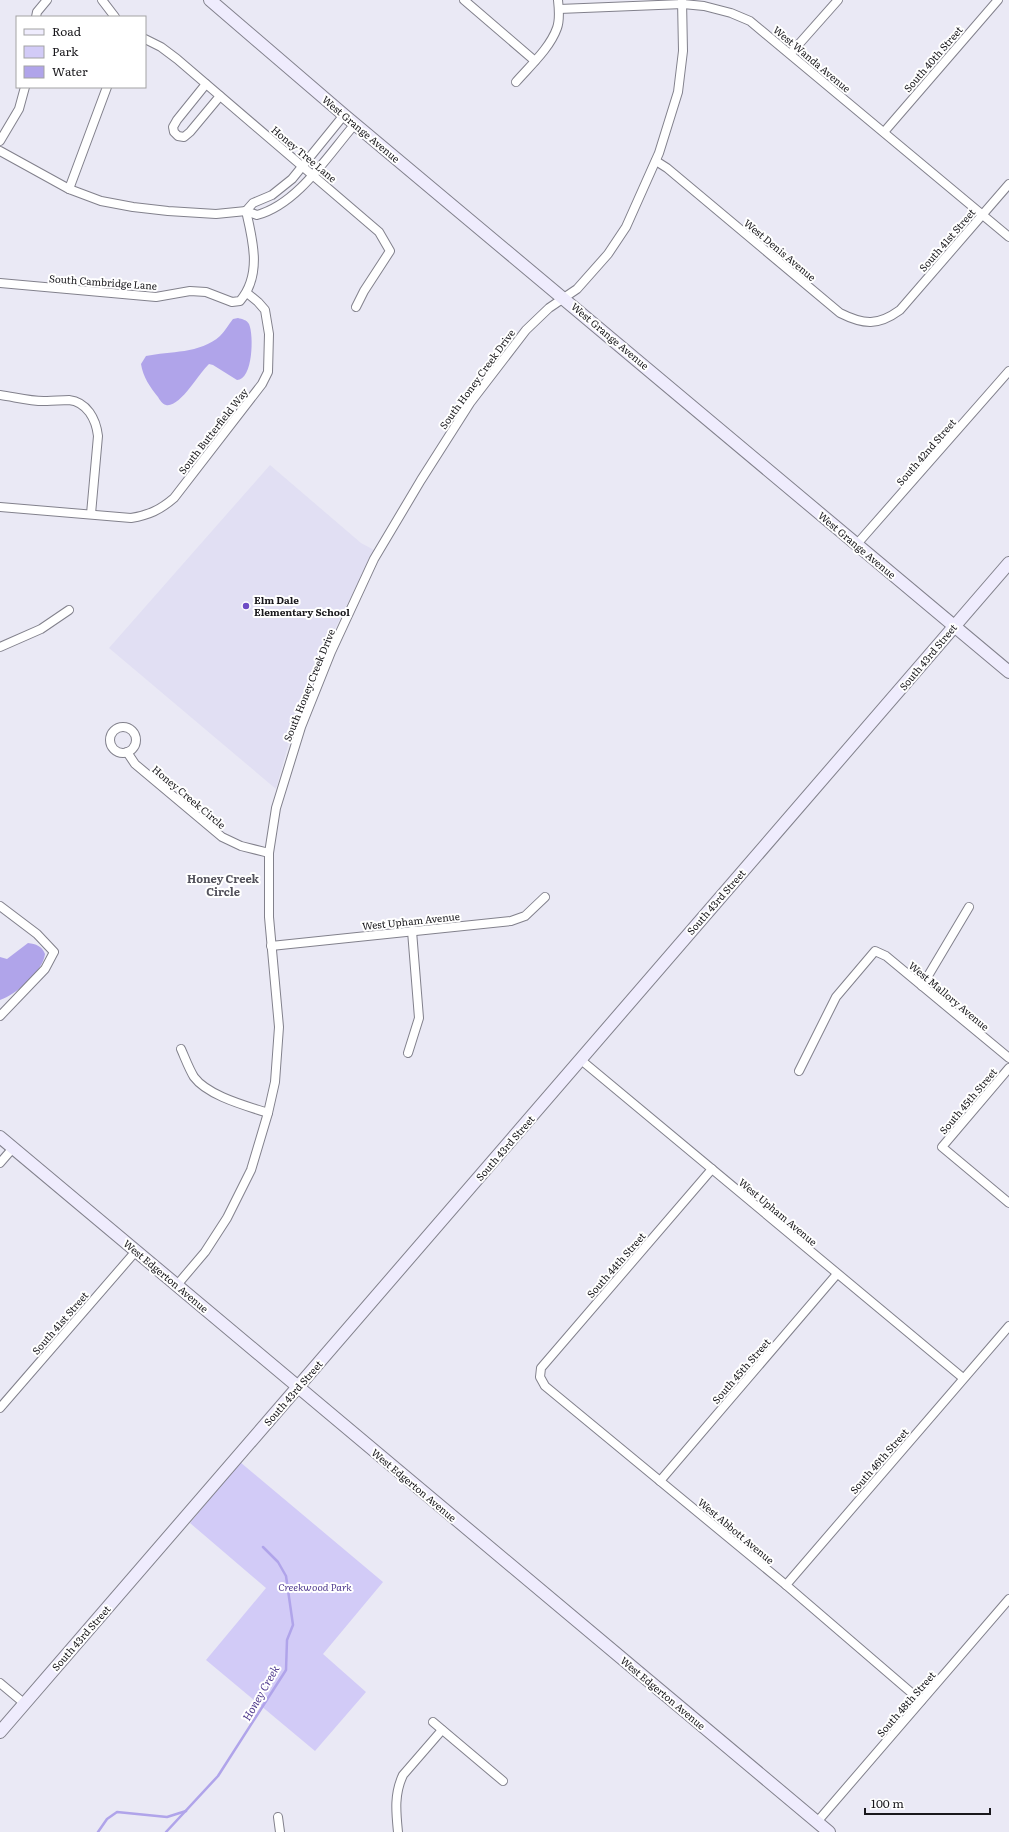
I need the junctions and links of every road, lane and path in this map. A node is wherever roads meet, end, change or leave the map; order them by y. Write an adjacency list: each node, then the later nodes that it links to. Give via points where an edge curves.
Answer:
1 (47, 0): 10 (street)
2 (102, 0): 11 (street)
3 (210, 0): 20 (street, West Grange Avenue)
4 (464, 0): 14 (street)
5 (558, 0): 9 (street)
6 (838, 0): 13 (street)
7 (998, 0): 22 (street, South 40th Street)
8 (682, 2): 9 (street, West Wanda Avenue); 13 (street, West Wanda Avenue, via 731,13 750,21); 25 (street, South Honey Creek Drive, via 683,51 678,92)
9 (559, 9): 14 (street, via 558,27)
10 (36, 16)
11 (114, 16)
12 (146, 40): 16 (street, Honey Tree Lane, via 161,47)
13 (791, 53): 22 (street, West Wanda Avenue)
14 (535, 61): 15 (street)
15 (516, 82)
16 (206, 84): 19 (street, Honey Tree Lane); 19 (street, via 173,126 178,136 184,137 190,132)
17 (25, 88): 23 (street, via 19,109)
18 (107, 88): 29 (street)
19 (220, 96): 26 (street, Honey Tree Lane)
20 (344, 115): 21 (street, West Grange Avenue); 26 (street)
21 (355, 124): 27 (street); 35 (street, West Grange Avenue)
22 (884, 132): 31 (street, West Wanda Avenue)
23 (0, 141)
24 (0, 151): 29 (street)
25 (656, 161): 35 (street, South Honey Creek Drive, via 626,227 608,254 577,290); 37 (street, West Denis Avenue, via 840,313 855,320 875,323)
26 (303, 166): 27 (street, Honey Tree Lane); 30 (street, via 282,188 253,203)
27 (312, 174): 30 (street, via 296,193 281,205 257,215); 36 (street, Honey Tree Lane, via 379,232 390,251)
28 (1009, 184): 31 (street, South 41st Street)
29 (69, 188): 30 (street, via 101,201 168,212 216,214)
30 (246, 211): 34 (street, via 252,236 254,263 252,281)
31 (982, 214): 32 (street, West Wanda Avenue); 37 (street, South 41st Street)
32 (1009, 237)
33 (0, 284): 34 (street, South Cambridge Lane, via 156,297 190,291 206,292 232,302 240,301)
34 (247, 293): 41 (street, South Butterfield Way, via 265,310 268,372 262,384 174,498 163,508 148,515 131,518)
35 (564, 298): 42 (street, West Grange Avenue); 49 (street, South Honey Creek Drive, via 549,308 526,330 470,403 374,559 331,652 301,727 276,808)
36 (356, 307)
37 (900, 310)
38 (1009, 371): 42 (street, South 42nd Street)
39 (0, 395): 41 (street, via 46,401 70,400 82,404 90,412 97,425 98,436)
40 (0, 507): 41 (street, South Butterfield Way)
41 (91, 514)
42 (857, 544): 45 (street, West Grange Avenue)
43 (1009, 563): 45 (street, South 43rd Street)
44 (69, 610): 46 (street, via 41,629)
45 (954, 626): 47 (street, West Grange Avenue); 60 (street, South 43rd Street)
46 (0, 647)
47 (1009, 672)
48 (127, 752): 49 (street, Honey Creek Circle, via 135,764 222,837 241,846)
49 (269, 853): 54 (street, South Honey Creek Drive)
50 (545, 897): 53 (street, West Upham Avenue, via 525,916 510,921)
51 (0, 906): 56 (street, via 37,934 54,952 45,969)
52 (969, 907): 55 (street)
53 (412, 931): 54 (street, West Upham Avenue); 58 (street, via 419,1018)
54 (271, 946): 63 (street, South Honey Creek Drive, via 279,1027 275,1082)
55 (922, 986): 59 (street, West Mallory Avenue); 62 (street, West Mallory Avenue, via 886,956 875,951 836,997)
56 (0, 1016)
57 (181, 1049): 63 (street, via 195,1077 213,1092)
58 (408, 1054)
59 (1009, 1058)
60 (581, 1060): 67 (street, West Upham Avenue); 75 (street, South 43rd Street)
61 (1009, 1068): 68 (street, South 45th Street, via 942,1147)
62 (799, 1071)
63 (268, 1114): 71 (street, South Honey Creek Drive, via 251,1170 227,1218 205,1252)
64 (0, 1137): 65 (street, West Edgerton Avenue)
65 (13, 1148): 66 (street); 69 (street, West Edgerton Avenue)
66 (0, 1163)
67 (712, 1169): 70 (street, West Upham Avenue); 73 (street, South 44th Street, via 541,1368)
68 (1009, 1203)
69 (136, 1251): 71 (street, West Edgerton Avenue); 76 (street, South 41st Street)
70 (837, 1274): 74 (street, West Upham Avenue); 77 (street, South 45th Street)
71 (177, 1285): 75 (street, West Edgerton Avenue)
72 (1009, 1326): 74 (street, South 46th Street)
73 (540, 1377): 77 (street, West Abbott Avenue, via 546,1386)
74 (963, 1378): 78 (street, South 46th Street)
75 (298, 1387): 82 (street, South 43rd Street); 88 (street, West Edgerton Avenue)
76 (0, 1408)
77 (660, 1481): 78 (street, West Abbott Avenue)
78 (786, 1585): 81 (street, West Abbott Avenue)
79 (1009, 1600): 81 (street, South 48th Street)
80 (0, 1683): 82 (street)
81 (921, 1701): 88 (street, South 48th Street)
82 (25, 1704): 85 (street, South 43rd Street)
83 (433, 1722): 84 (street)
84 (442, 1730): 86 (street); 90 (street, via 399,1783 396,1801)
85 (0, 1732)
86 (503, 1781)
87 (278, 1817): 89 (street)
88 (817, 1822): 91 (street, West Edgerton Avenue)
89 (280, 1832)
90 (398, 1832)
91 (829, 1832)

